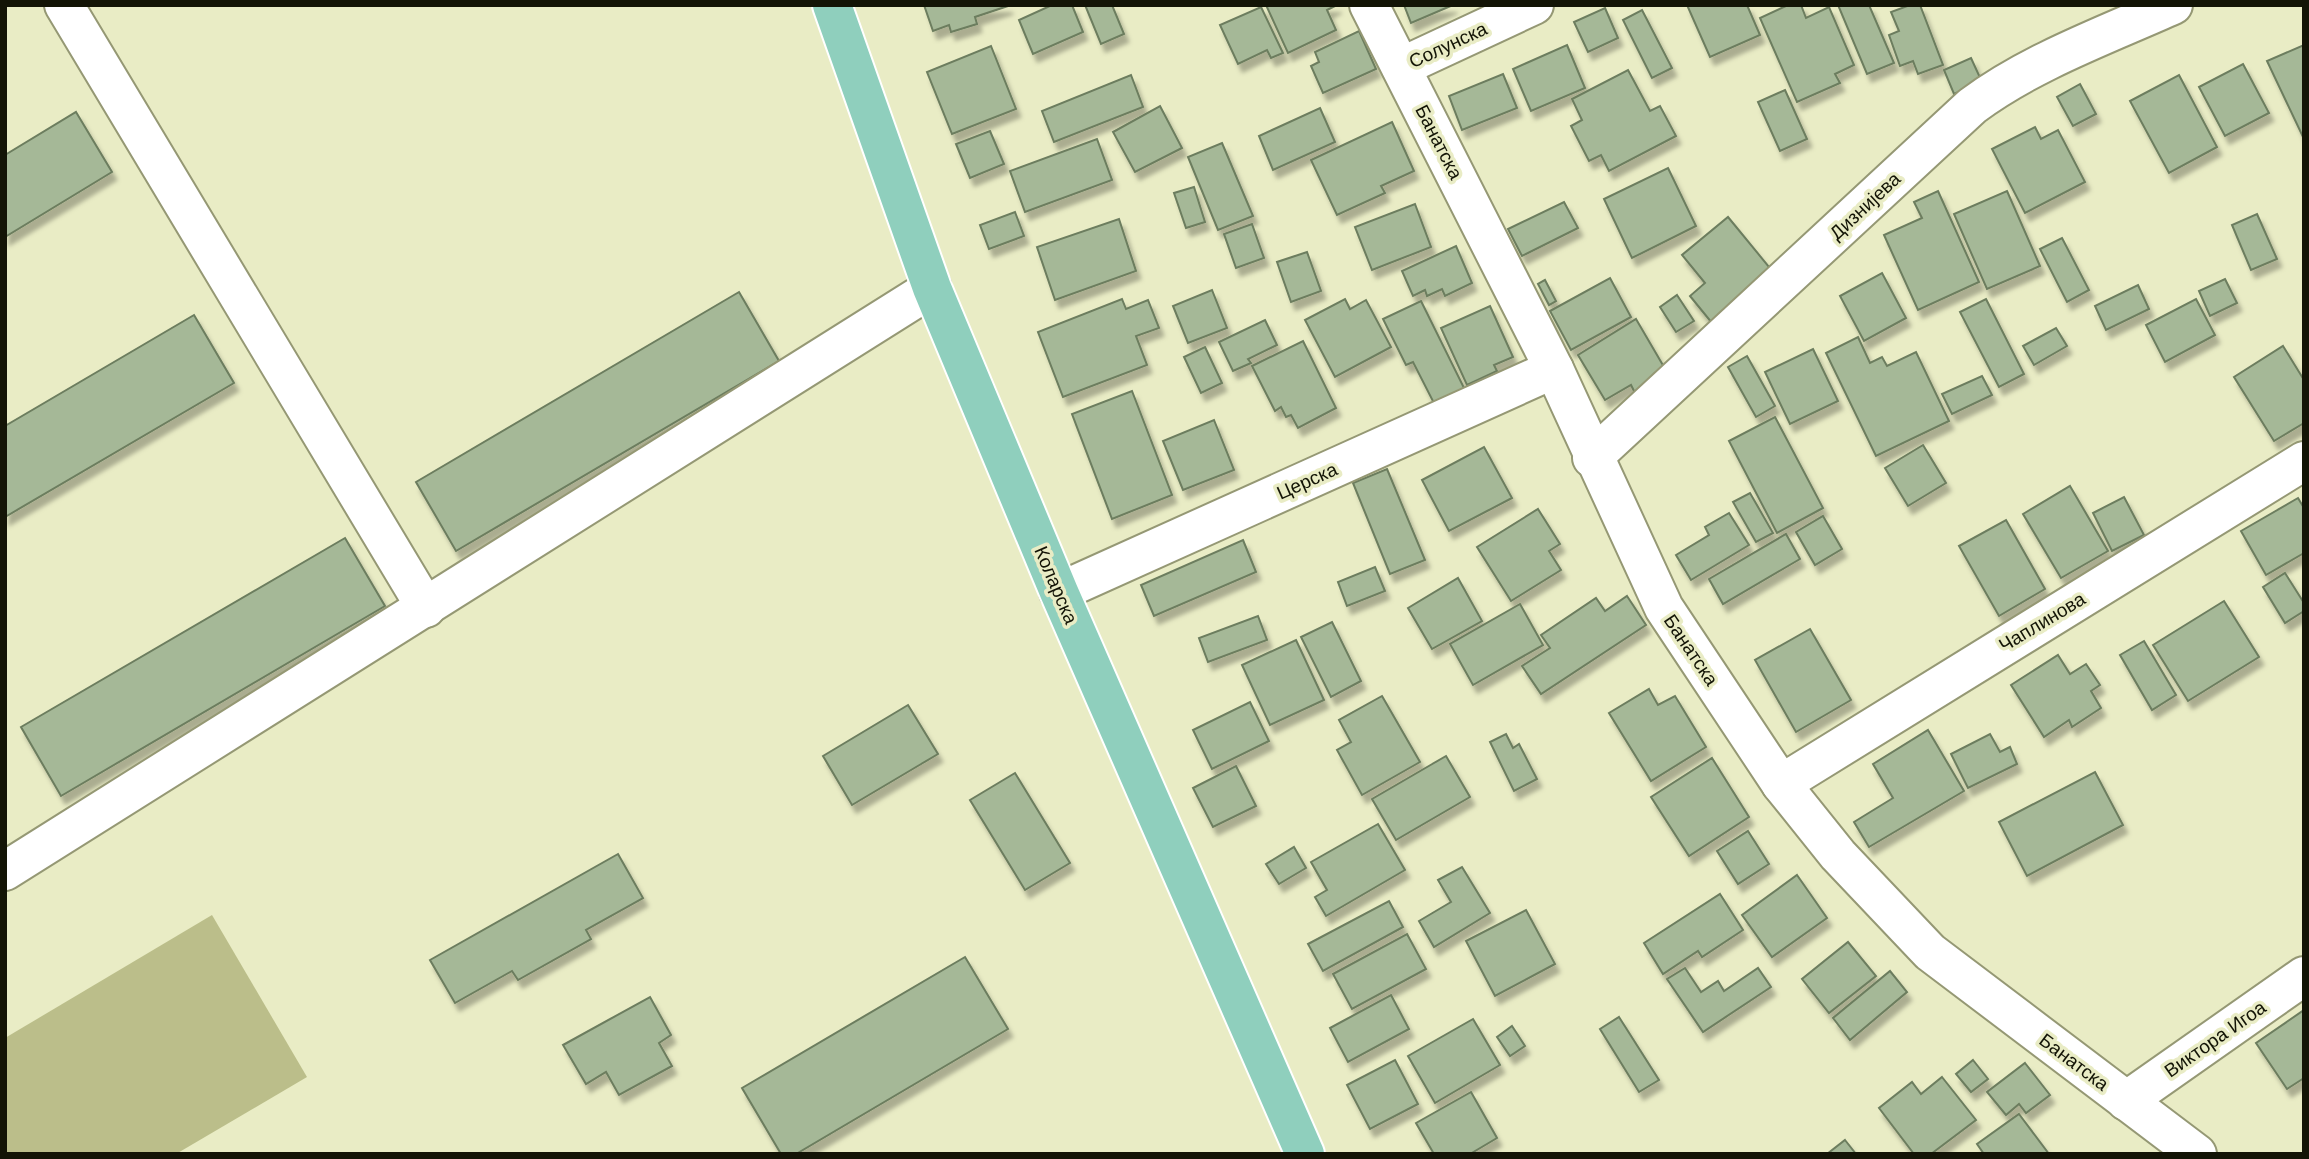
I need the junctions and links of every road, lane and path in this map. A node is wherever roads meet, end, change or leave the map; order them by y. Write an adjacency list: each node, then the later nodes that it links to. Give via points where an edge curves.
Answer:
1 (64, 5): 12 (street)
2 (832, 5): 7 (main road, Коларска)
3 (1369, 5): 6 (street, Банатска)
4 (1534, 5): 6 (street, Солунска)
5 (2173, 5): 9 (street, Дизнијева, via 1996,88 1972,106)
6 (1401, 67): 8 (street, Банатска)
7 (932, 288): 11 (main road, Коларска); 12 (street)
8 (1554, 369): 9 (street, Банатска); 11 (street, Церска)
9 (1592, 458): 13 (street, Банатска, via 1664,608)
10 (2304, 461): 13 (street, Чаплинова)
11 (1059, 592): 17 (main road, Коларска)
12 (426, 608): 14 (street)
13 (1781, 784): 16 (street, Банатска, via 1838,855 1930,952)
14 (5, 871)
15 (2304, 976): 16 (street, Виктора Игоа)
16 (2126, 1101): 18 (street, Банатска)
17 (1305, 1154)
18 (2197, 1154)

